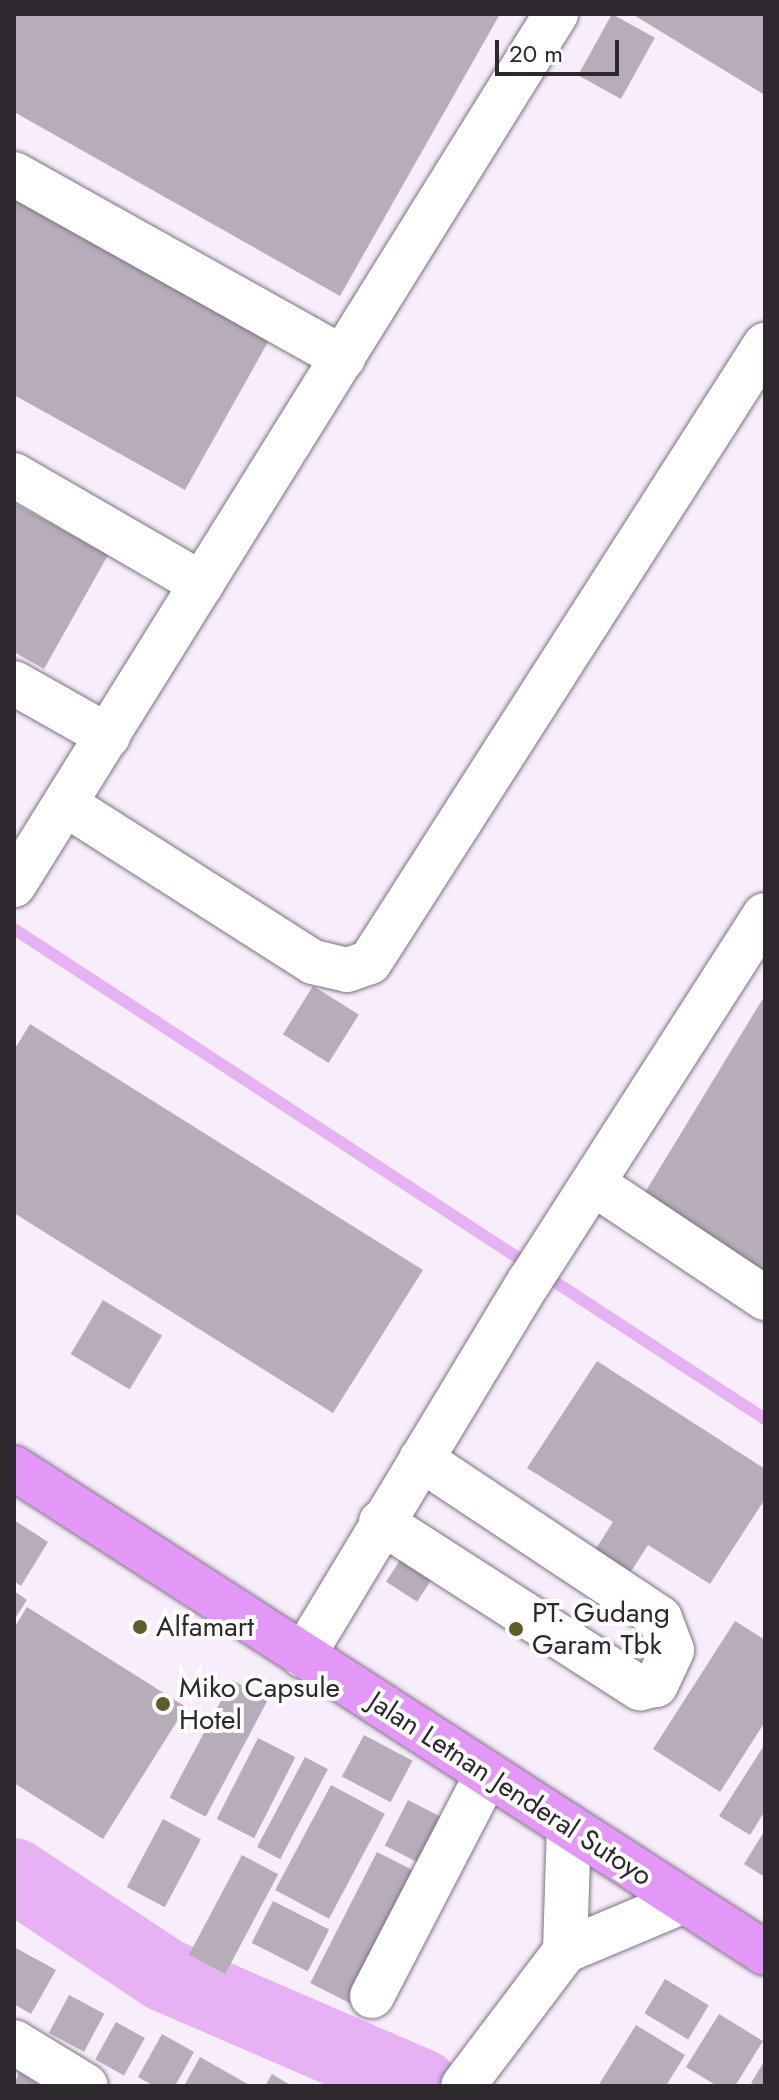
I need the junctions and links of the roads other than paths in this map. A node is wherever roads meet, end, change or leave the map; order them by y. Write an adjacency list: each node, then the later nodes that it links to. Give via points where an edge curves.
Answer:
1 (556, 14): 4 (street)
2 (14, 174): 4 (street)
3 (765, 345): 9 (street, via 370,962 347,970 313,962)
4 (343, 358): 6 (street)
5 (14, 475): 6 (street)
6 (202, 584): 8 (street)
7 (14, 683): 8 (street)
8 (108, 736): 9 (street)
9 (65, 804): 10 (street)
10 (15, 883)
11 (765, 915): 12 (street)
12 (594, 1184): 13 (street); 14 (street)
13 (765, 1298)
14 (421, 1459): 16 (street); 16 (street, via 660,1618 672,1650 656,1685 640,1688)
15 (14, 1468): 17 (highway, Jalan Letnan Jenderal Sutoyo)
16 (381, 1522): 17 (street)
17 (303, 1656): 18 (highway, Jalan Letnan Jenderal Sutoyo)
18 (487, 1774): 19 (highway, Jalan Letnan Jenderal Sutoyo); 23 (street)
19 (569, 1827): 20 (highway, Jalan Letnan Jenderal Sutoyo); 21 (street)
20 (684, 1901): 21 (street); 22 (highway, Jalan Letnan Jenderal Sutoyo)
21 (565, 1951): 26 (street)
22 (765, 1953)
23 (372, 1996)
24 (14, 2042): 25 (street)
25 (86, 2086)
26 (463, 2086)

